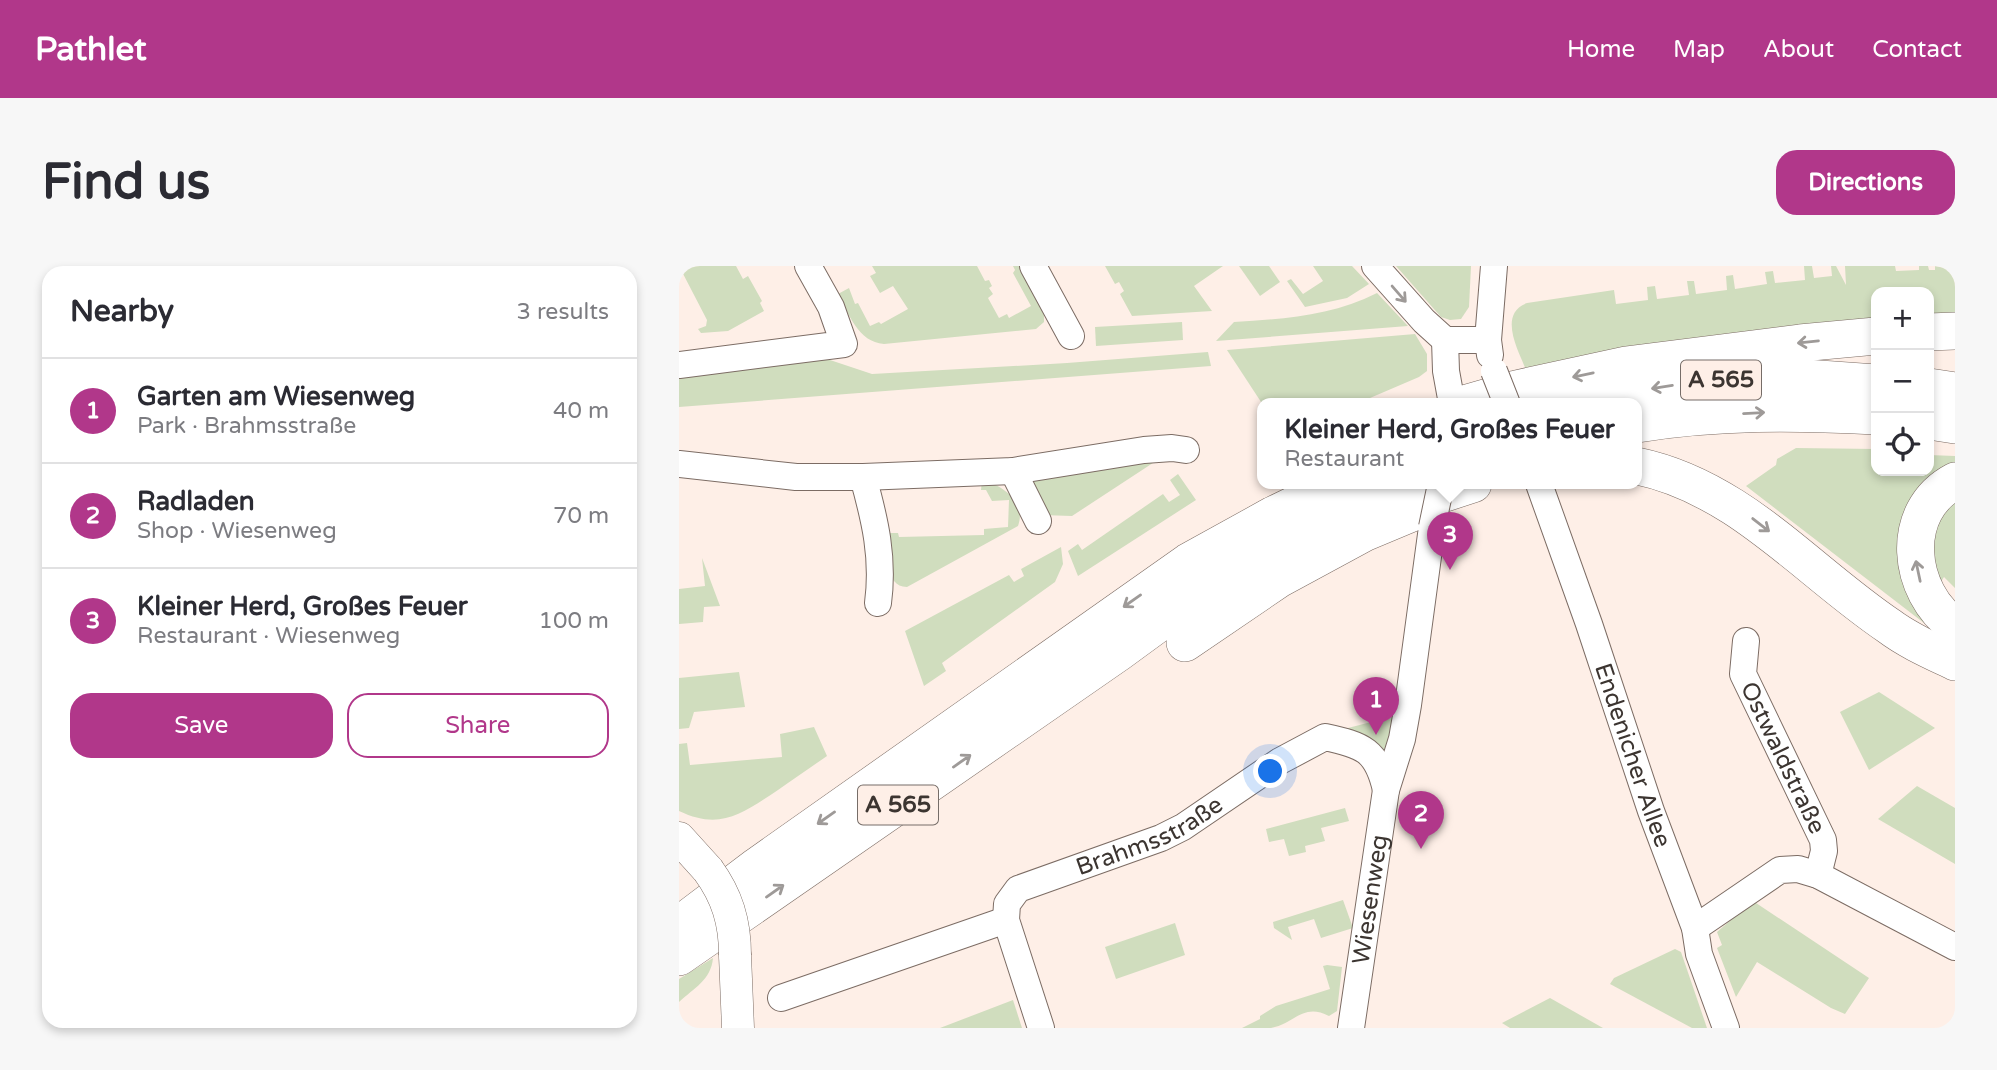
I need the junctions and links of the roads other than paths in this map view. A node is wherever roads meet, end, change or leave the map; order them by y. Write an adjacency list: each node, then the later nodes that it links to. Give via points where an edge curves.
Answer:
1 (808, 266): 11 (street, via 845,344)
2 (1033, 266): 7 (street)
3 (1375, 266): 9 (street, one-way to 9)
4 (1494, 266): 10 (street)
5 (1955, 331): 6 (highway)
6 (1934, 332)
7 (1071, 336)
8 (1871, 336): 15 (highway, one-way to 15, via 1626,365)
9 (1445, 340): 10 (street); 15 (street)
10 (1489, 340): 16 (street, bridge)
11 (679, 365)
12 (1871, 383): 17 (highway, A 565, one-way to 17, via 1791,377 1700,382)
13 (1934, 388): 14 (highway)
14 (1955, 391)
15 (1455, 397)
16 (1505, 398)
17 (1604, 398)
18 (1871, 416): 20 (highway, A 565, one-way to 18, via 1788,411)
19 (1934, 422): 21 (highway)
20 (1642, 423)
21 (1955, 425)
22 (1187, 450): 25 (street, via 1144,450)
23 (679, 464): 26 (street, via 784,476)
24 (1642, 467): 42 (highway, one-way to 42, via 1704,488 1889,626)
25 (1013, 471): 26 (street); 35 (street)
26 (863, 477): 37 (street, via 878,528 882,576)
27 (1955, 481): 38 (highway, one-way to 27, via 1933,606 1923,589 1915,549 1929,504)
28 (1285, 489): 36 (highway, via 1222,526)
29 (1327, 489): 36 (highway, A 565)
30 (1400, 489): 41 (highway, A 565, via 1280,541 1226,574)
31 (1440, 489): 43 (street, Wiesenweg, bridge, via 1402,739)
32 (1457, 489): 41 (highway, via 1377,514 1244,580)
33 (1468, 489): 40 (highway, via 1364,533 1279,579)
34 (1541, 491): 48 (street, Endenicher Allee)
35 (1038, 521)
36 (1188, 562): 47 (highway, A 565, one-way to 47)
37 (878, 603)
38 (1955, 626)
39 (1746, 641): 45 (street, Ostwaldstraße, via 1743,674 1823,840)
40 (1185, 643)
41 (1118, 653): 50 (highway, A 565, one-way to 41)
42 (1955, 662)
43 (1386, 790): 46 (street, Brahmsstraße, via 1381,770 1362,747 1325,737 1172,832 1018,889 1007,904); 54 (street, Wiesenweg)
44 (679, 838): 52 (main road, bridge, via 708,870 729,906 735,932)
45 (1818, 875): 48 (street, via 1780,870); 49 (street)
46 (1006, 920): 51 (street); 53 (street)
47 (679, 925)
48 (1695, 928): 55 (street, Endenicher Allee, via 1699,954)
49 (1955, 947)
50 (679, 957)
51 (781, 998)
52 (738, 1028)
53 (1041, 1028)
54 (1352, 1028)
55 (1726, 1028)

